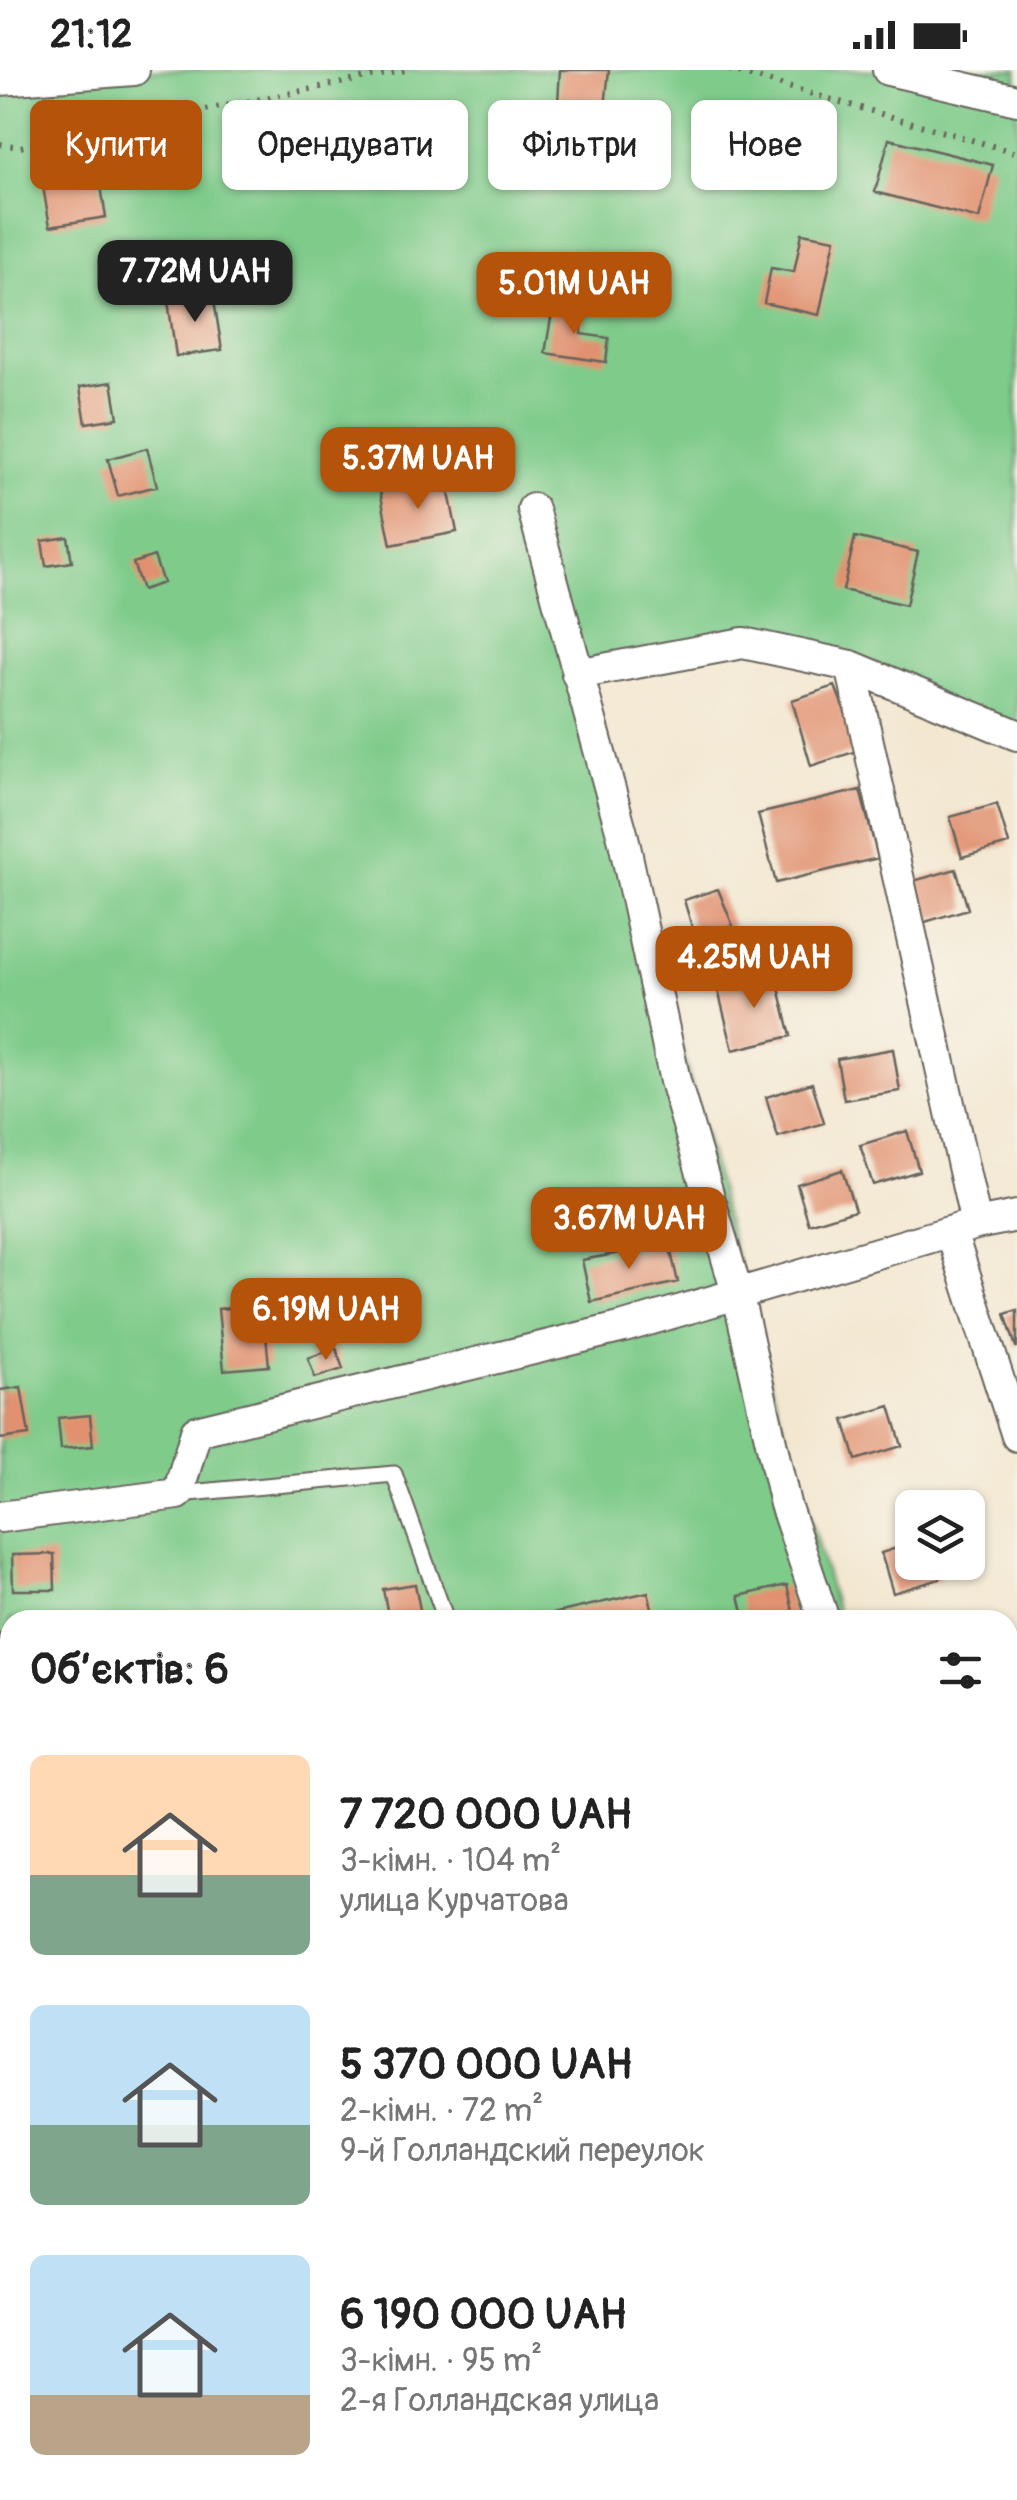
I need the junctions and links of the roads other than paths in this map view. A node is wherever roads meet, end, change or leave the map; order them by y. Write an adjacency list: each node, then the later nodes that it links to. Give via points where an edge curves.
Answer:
1 (134, 70): 3 (street)
2 (888, 70): 4 (street)
3 (0, 80)
4 (1017, 100)
5 (533, 509): 7 (street)
6 (852, 666): 7 (street, via 742,643); 8 (street); 10 (street)
7 (577, 674): 11 (street, via 623,837 674,1081)
8 (1017, 735)
9 (1017, 1216): 10 (street)
10 (963, 1228): 11 (street); 12 (street)
11 (738, 1296): 13 (street, via 196,1432); 16 (street, via 785,1504)
12 (1017, 1436)
13 (178, 1494): 14 (street); 15 (lane, via 394,1474)
14 (0, 1517)
15 (442, 1610)
16 (821, 1610)

